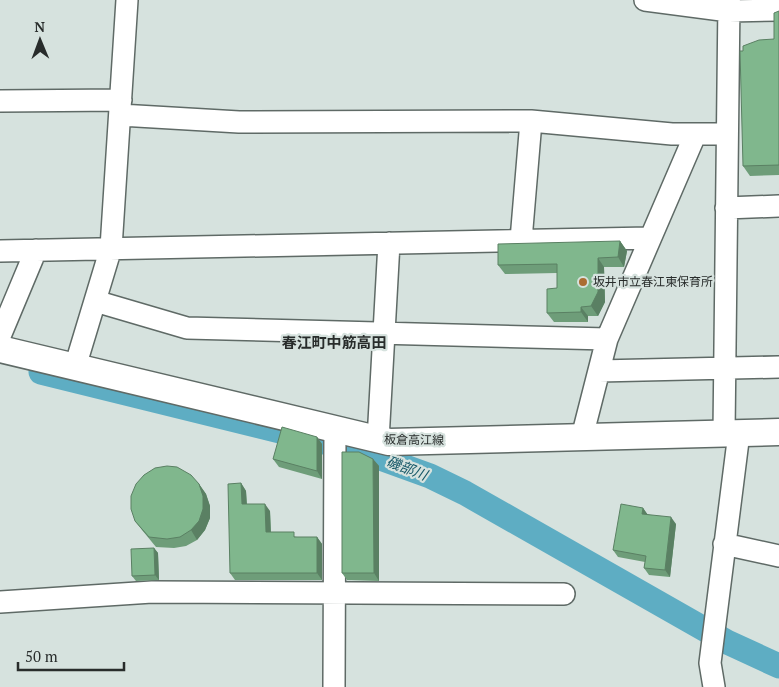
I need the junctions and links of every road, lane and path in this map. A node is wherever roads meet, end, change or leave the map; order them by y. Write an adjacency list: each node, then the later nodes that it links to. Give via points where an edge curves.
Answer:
1 (127, 0): 6 (street)
2 (645, 0): 3 (street)
3 (729, 6): 4 (street); 8 (street)
4 (779, 10)
5 (0, 101): 6 (street)
6 (120, 107): 7 (street, via 239,122); 15 (street)
7 (531, 121): 9 (street); 13 (street)
8 (727, 134): 9 (street); 11 (street)
9 (695, 135): 12 (street)
10 (779, 206): 11 (street)
11 (726, 208): 25 (street)
12 (650, 238): 13 (street); 21 (street)
13 (521, 240): 14 (street)
14 (390, 243): 15 (street); 19 (street)
15 (111, 248): 16 (street); 18 (street)
16 (36, 250): 17 (street); 20 (street)
17 (0, 251)
18 (95, 301): 19 (street, via 187,328); 23 (street)
19 (385, 333): 21 (street); 31 (street)
20 (0, 336)
21 (607, 339): 26 (street)
22 (0, 348): 23 (main road, 板倉高江線)
23 (76, 367): 27 (main road, 板倉高江線)
24 (779, 367): 25 (street)
25 (724, 369): 26 (street); 29 (street)
26 (599, 371): 30 (street)
27 (336, 430): 31 (main road, 板倉高江線); 34 (street)
28 (779, 432): 29 (main road, 板倉高江線)
29 (731, 433): 30 (main road, 板倉高江線); 32 (street)
30 (582, 437): 31 (main road, 板倉高江線)
31 (378, 440)
32 (724, 544): 33 (street); 38 (street, via 710,663)
33 (779, 556)
34 (334, 594): 35 (street); 36 (street, via 152,592); 37 (street)
35 (564, 594)
36 (0, 602)
37 (334, 687)
38 (714, 687)

